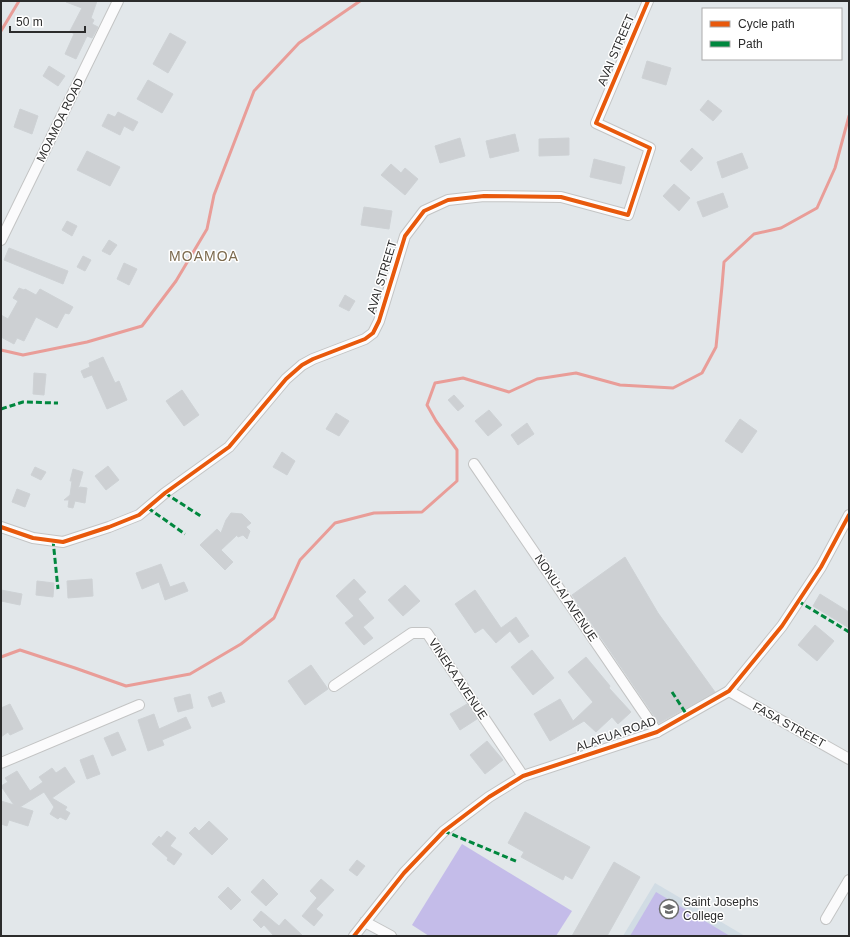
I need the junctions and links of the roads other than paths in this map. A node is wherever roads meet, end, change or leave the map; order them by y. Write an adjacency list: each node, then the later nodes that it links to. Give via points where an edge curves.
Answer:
1 (118, 1): 3 (street, MOAMOA ROAD)
2 (648, 1): 6 (street, AVAI STREET, via 596,123 650,148 628,214 561,197 484,196 448,200 424,211 405,236 373,333 365,339 302,365 286,379 229,447 139,515 63,542 33,538)
3 (2, 233)
4 (474, 464): 10 (street, NONU-AI AVENUE)
5 (849, 515): 8 (street, ALAFUA ROAD, via 821,566 782,626)
6 (1, 527)
7 (334, 686): 13 (street, VINEKA AVENUE, via 412,633 427,633)
8 (729, 691): 10 (street, ALAFUA ROAD); 11 (street, FASA STREET)
9 (139, 705): 12 (street)
10 (657, 732): 13 (street, ALAFUA ROAD)
11 (849, 759)
12 (1, 763)
13 (523, 776): 16 (street, ALAFUA ROAD, via 489,797 444,831 404,873)
14 (849, 880): 15 (street)
15 (826, 919)
16 (365, 922): 17 (street, ALAFUA ROAD); 18 (street)
17 (354, 936)
18 (391, 936)

